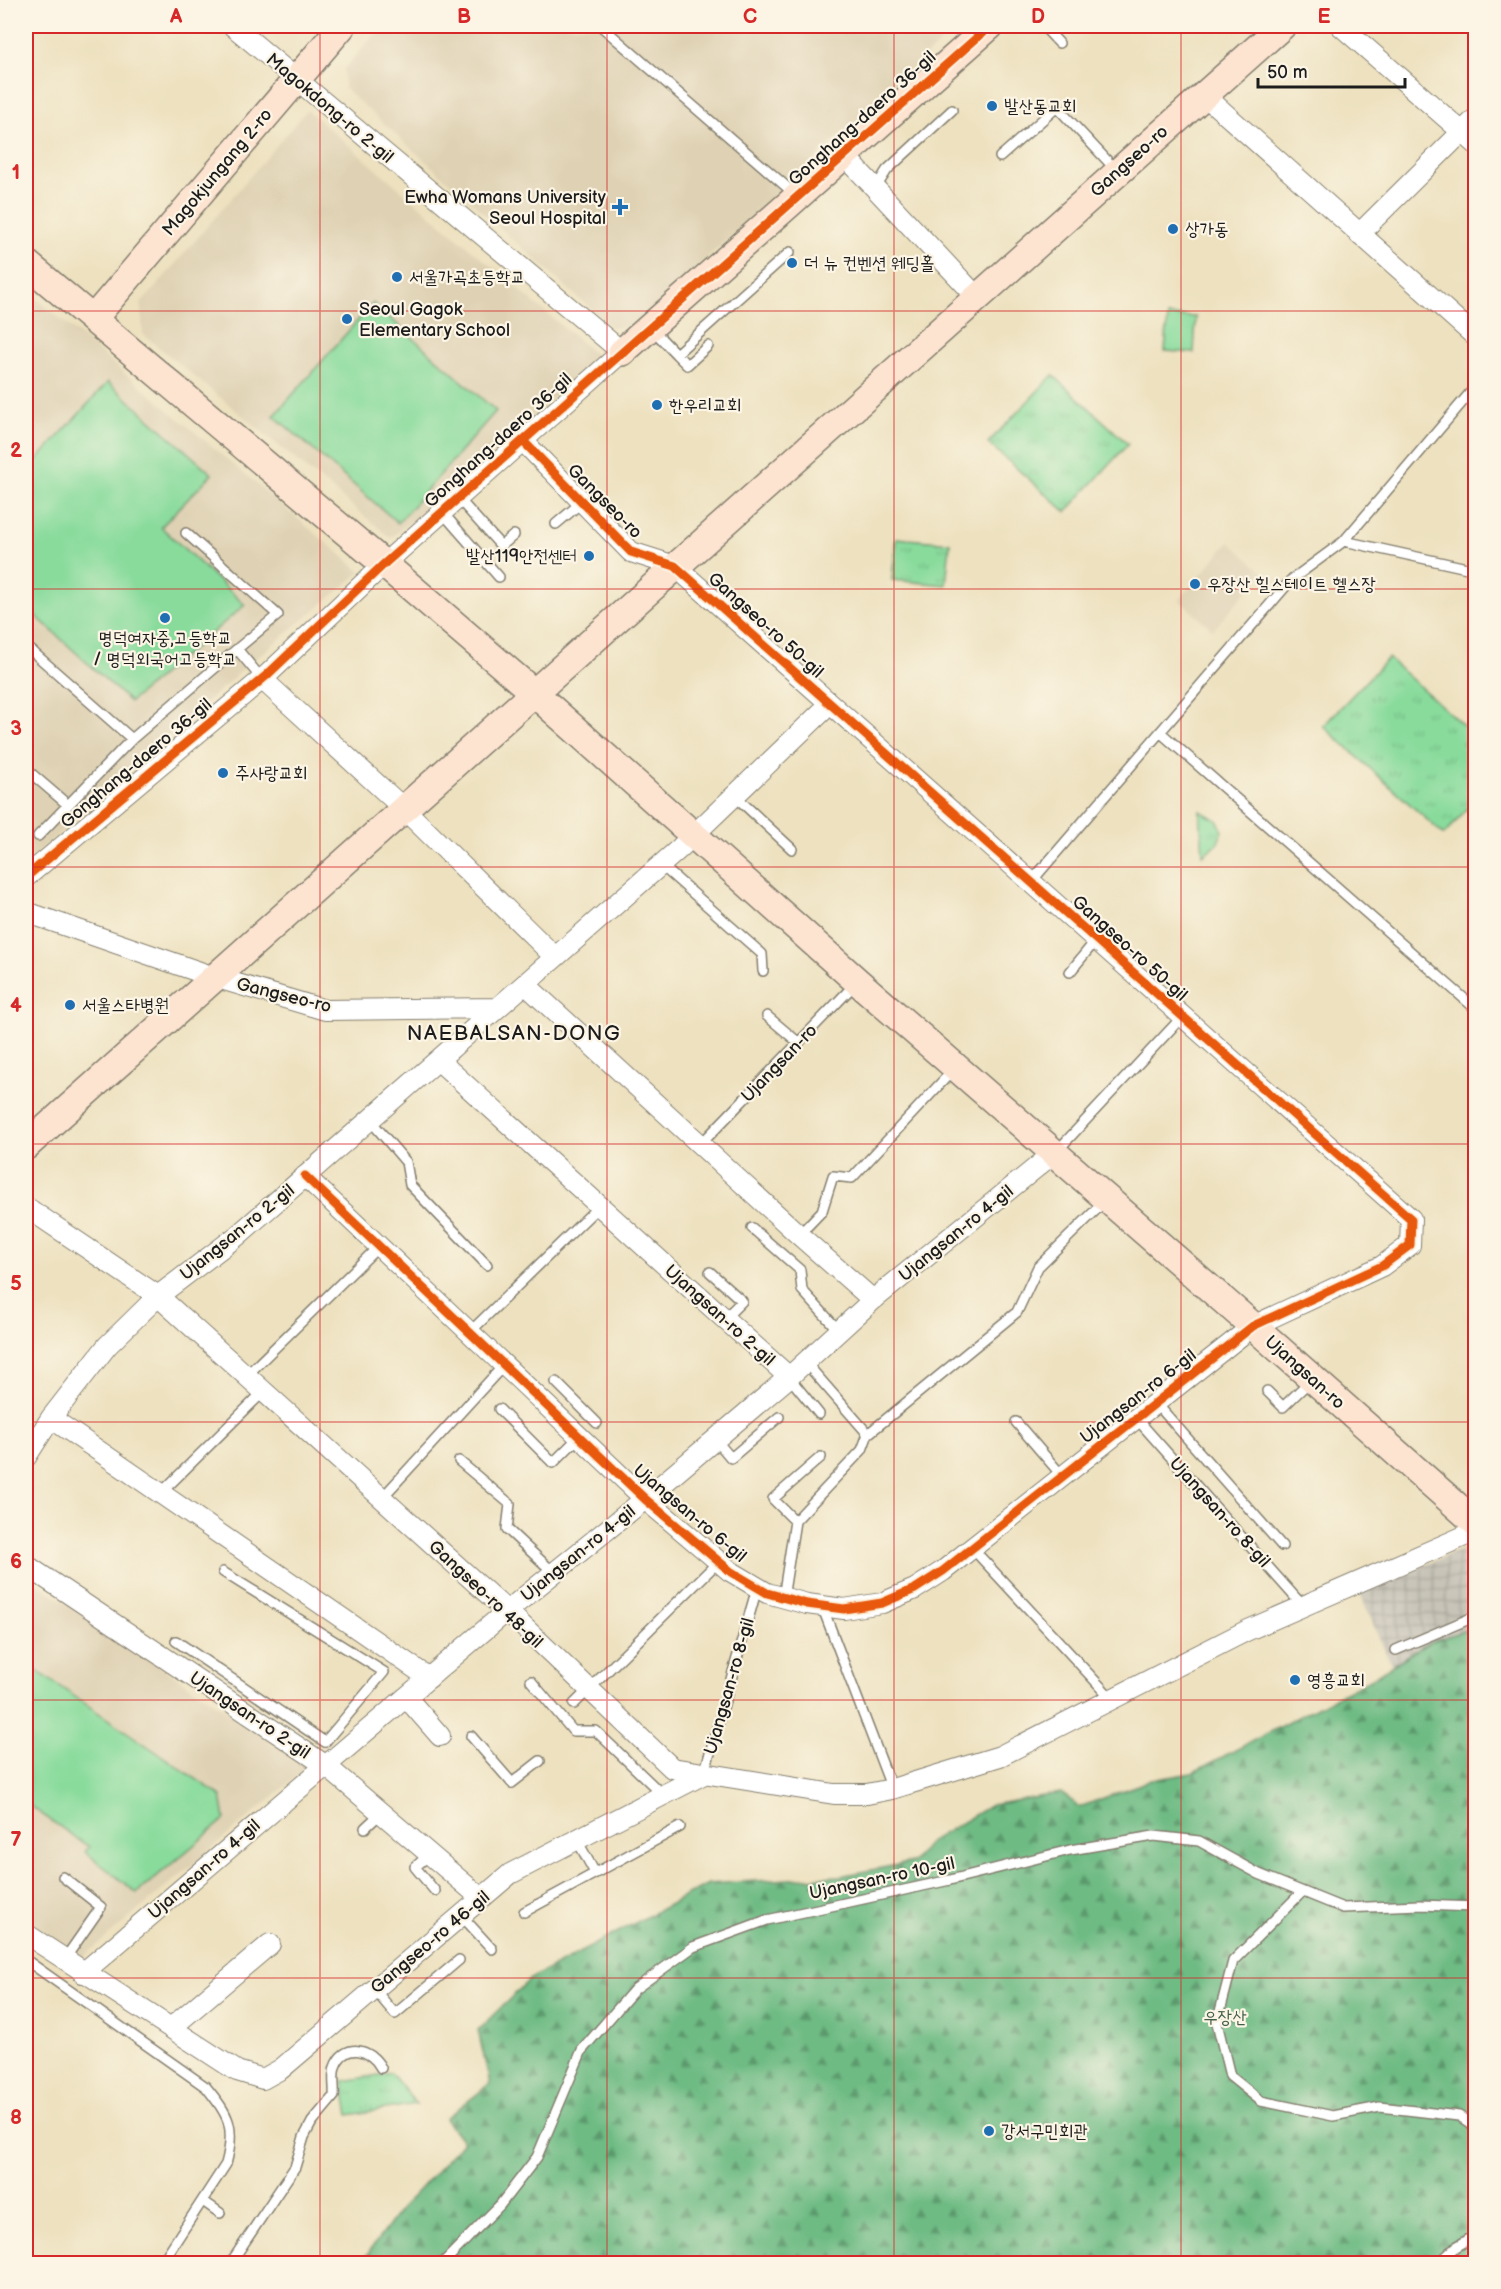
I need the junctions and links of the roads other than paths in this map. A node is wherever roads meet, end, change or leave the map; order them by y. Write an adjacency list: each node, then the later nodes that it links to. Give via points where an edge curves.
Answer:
1 (232, 26): 9 (street, Magokdong-ro 2-gil)
2 (342, 26): 9 (street, Magokjungang 2-ro)
3 (601, 26): 18 (lane)
4 (990, 26): 14 (street, Gonghang-daero 36-gil)
5 (1043, 26): 8 (lane)
6 (1282, 26): 10 (street, Gangseo-ro)
7 (1341, 26): 13 (street)
8 (1059, 43)
9 (295, 79): 23 (street, Magokjungang 2-ro); 27 (street, Magokdong-ro 2-gil)
10 (1204, 95): 16 (street, Gangseo-ro); 19 (street)
11 (952, 110): 17 (lane, via 887,170)
12 (1476, 118): 13 (street)
13 (1469, 138): 19 (street)
14 (844, 155): 17 (street); 18 (street, Gonghang-daero 36-gil)
15 (1000, 157): 16 (lane, via 1057,106)
16 (1118, 172): 22 (street, Gangseo-ro)
17 (875, 189): 22 (street)
18 (798, 197): 24 (street, Gonghang-daero 36-gil)
19 (1359, 234): 25 (street)
20 (790, 252): 28 (lane)
21 (26, 263): 23 (street)
22 (977, 297): 39 (street, Gangseo-ro)
23 (93, 319): 38 (street)
24 (651, 327): 27 (street, Gonghang-daero 36-gil); 28 (lane)
25 (1476, 337)
26 (708, 346): 28 (lane, via 687,365)
27 (622, 352): 30 (street, Gonghang-daero 36-gil)
28 (676, 354)
29 (1476, 386): 37 (lane)
30 (523, 441): 31 (street, Gonghang-daero 36-gil); 32 (street, Gangseo-ro)
31 (458, 498): 33 (street, Gonghang-daero 36-gil); 36 (lane, via 501,546)
32 (582, 501): 34 (lane); 39 (street, Gangseo-ro, via 631,552)
33 (442, 512): 38 (street, Gonghang-daero 36-gil); 41 (lane)
34 (556, 524)
35 (186, 533): 43 (lane, via 278,615)
36 (514, 535)
37 (1344, 541): 40 (lane); 47 (lane, via 1291,580)
38 (384, 564): 44 (street, Gonghang-daero 36-gil); 45 (street)
39 (675, 566): 45 (street, Gangseo-ro); 46 (street, Gangseo-ro 50-gil)
40 (1476, 570)
41 (500, 577)
42 (26, 646): 48 (lane)
43 (237, 649): 44 (lane); 48 (lane)
44 (262, 679): 52 (street); 57 (street, Gonghang-daero 36-gil)
45 (533, 692): 52 (street, Gangseo-ro); 54 (street, Ujangsan-ro)
46 (831, 704): 50 (street); 58 (street, Gangseo-ro 50-gil)
47 (1160, 732): 58 (lane); 68 (lane)
48 (132, 739): 51 (lane)
49 (26, 769): 51 (lane)
50 (735, 796): 54 (street); 55 (lane)
51 (68, 805): 53 (lane)
52 (403, 808): 61 (street); 64 (street, Gangseo-ro)
53 (38, 836)
54 (694, 836): 56 (street, Ujangsan-ro 2-gil); 65 (street, Ujangsan-ro)
55 (792, 849)
56 (661, 865): 61 (street, Ujangsan-ro 2-gil); 62 (lane, via 762,954)
57 (26, 877)
58 (1031, 882): 60 (street, Gangseo-ro 50-gil)
59 (26, 912): 64 (street, Gangseo-ro)
60 (1096, 940): 63 (lane); 70 (street, Gangseo-ro 50-gil)
61 (555, 957): 66 (street, Ujangsan-ro 2-gil)
62 (763, 971)
63 (1070, 972)
64 (214, 977): 67 (street, Gangseo-ro, via 325,1010); 76 (street, Gangseo-ro)
65 (858, 982): 71 (lane, Ujangsan-ro); 73 (street, Ujangsan-ro)
66 (525, 984): 67 (street, Ujangsan-ro 2-gil); 75 (street)
67 (497, 1008): 72 (street, Ujangsan-ro 2-gil)
68 (1476, 1009)
69 (767, 1016): 71 (lane)
70 (1182, 1017): 77 (lane); 90 (street, Gangseo-ro 50-gil, via 1411,1219 1410,1245 1382,1266)
71 (799, 1043): 75 (lane, Ujangsan-ro)
72 (438, 1060): 74 (street, Ujangsan-ro 2-gil); 80 (street, Ujangsan-ro 2-gil)
73 (956, 1067): 77 (street, Ujangsan-ro); 83 (lane, via 852,1178 833,1176 822,1211)
74 (370, 1120): 78 (street, Ujangsan-ro 2-gil); 85 (lane, via 406,1162 410,1185)
75 (700, 1144): 83 (street)
76 (26, 1146)
77 (1054, 1153): 79 (street, Ujangsan-ro); 88 (street, Ujangsan-ro 4-gil)
78 (305, 1176): 84 (street, Ujangsan-ro 6-gil); 87 (street, Ujangsan-ro 2-gil, via 237,1236)
79 (1107, 1199): 90 (street, Ujangsan-ro); 111 (lane, via 1038,1267 1017,1312)
80 (598, 1206): 89 (street, Ujangsan-ro 2-gil); 92 (lane)
81 (26, 1207): 87 (street, Gangseo-ro 48-gil)
82 (752, 1228): 91 (lane, via 800,1270 802,1290)
83 (799, 1235): 88 (street)
84 (379, 1246): 92 (street, Ujangsan-ro 6-gil); 95 (lane)
85 (487, 1266)
86 (710, 1272): 89 (lane, via 742,1302)
87 (158, 1296): 95 (street, Gangseo-ro 48-gil); 106 (street, Ujangsan-ro 2-gil, via 106,1346)
88 (873, 1300): 91 (street, Ujangsan-ro 4-gil)
89 (725, 1318): 96 (street, Ujangsan-ro 2-gil)
90 (1253, 1326): 97 (street, Ujangsan-ro); 101 (street, Ujangsan-ro 6-gil)
91 (839, 1331): 93 (street, Ujangsan-ro 4-gil)
92 (470, 1332): 94 (street, Ujangsan-ro 6-gil)
93 (805, 1362): 96 (street, Ujangsan-ro 4-gil); 111 (lane)
94 (504, 1365): 108 (street, Ujangsan-ro 6-gil); 119 (lane)
95 (247, 1375): 99 (street, Gangseo-ro 48-gil)
96 (789, 1377): 104 (lane); 113 (street, Ujangsan-ro 4-gil)
97 (1312, 1378): 100 (lane, via 1283,1407); 122 (street, Ujangsan-ro)
98 (556, 1382): 102 (lane)
99 (264, 1391): 118 (lane); 119 (street, Gangseo-ro 48-gil)
100 (1266, 1391)
101 (1156, 1403): 107 (street, Ujangsan-ro 6-gil); 124 (lane)
102 (579, 1405): 108 (lane); 110 (lane)
103 (498, 1409): 112 (lane, via 553,1463)
104 (819, 1414)
105 (778, 1417): 113 (lane, via 731,1458)
106 (51, 1418): 114 (street, Ujangsan-ro 2-gil); 118 (street)
107 (1137, 1419): 117 (street, Ujangsan-ro 6-gil); 133 (lane, Ujangsan-ro 8-gil)
108 (563, 1421): 112 (street, Ujangsan-ro 6-gil)
109 (1016, 1422): 117 (lane)
110 (597, 1423)
111 (868, 1434): 121 (lane, via 862,1450)
112 (579, 1437): 120 (street, Ujangsan-ro 6-gil)
113 (716, 1439): 120 (street, Ujangsan-ro 4-gil)
114 (26, 1457)
115 (821, 1457): 121 (lane, via 773,1499)
116 (459, 1461): 129 (lane, via 510,1504 507,1529)
117 (1063, 1477): 125 (street, Ujangsan-ro 6-gil)
118 (160, 1494): 138 (street)
119 (382, 1498): 134 (street, Gangseo-ro 48-gil)
120 (645, 1499): 126 (street, Ujangsan-ro 6-gil); 129 (street, Ujangsan-ro 4-gil)
121 (795, 1521): 131 (lane)
122 (1476, 1523)
123 (1476, 1531): 133 (street, Ujangsan-ro 8-gil)
124 (1282, 1546)
125 (972, 1548): 132 (street, Ujangsan-ro 6-gil, via 924,1583 882,1603 844,1609); 142 (lane)
126 (718, 1562): 130 (street, Ujangsan-ro 6-gil); 140 (lane)
127 (26, 1565): 151 (street, Ujangsan-ro 2-gil)
128 (224, 1572): 144 (lane, via 384,1672)
129 (554, 1573): 134 (street, Ujangsan-ro 4-gil)
130 (758, 1588): 131 (street, Ujangsan-ro 6-gil); 152 (lane, Ujangsan-ro 8-gil)
131 (783, 1598): 132 (street, Ujangsan-ro 6-gil)
132 (822, 1606): 153 (lane)
133 (1303, 1606): 142 (street, Ujangsan-ro 8-gil, via 1246,1630)
134 (507, 1611): 138 (street, Ujangsan-ro 4-gil); 140 (street, Gangseo-ro 48-gil)
135 (1476, 1616): 137 (lane)
136 (176, 1641): 144 (lane, via 325,1742)
137 (1396, 1650)
138 (429, 1678): 141 (street, Ujangsan-ro 4-gil)
139 (531, 1681): 146 (lane)
140 (590, 1690): 143 (lane); 152 (street, Gangseo-ro 48-gil, via 672,1768)
141 (406, 1697): 145 (street, Ujangsan-ro 4-gil); 147 (street)
142 (1112, 1699): 153 (street, Ujangsan-ro 8-gil, via 1000,1755)
143 (574, 1704)
144 (352, 1712): 145 (lane)
145 (370, 1727): 151 (street, Ujangsan-ro 4-gil)
146 (573, 1731): 149 (lane); 154 (lane, via 596,1731)
147 (440, 1736)
148 (471, 1736): 150 (lane, via 512,1784)
149 (564, 1739)
150 (540, 1761)
151 (325, 1765): 155 (street); 174 (street, Ujangsan-ro 4-gil)
152 (704, 1774): 153 (street, Ujangsan-ro 8-gil, via 834,1794); 154 (street, Gangseo-ro 46-gil)
153 (892, 1789)
154 (663, 1796): 158 (street, Gangseo-ro 46-gil)
155 (381, 1813): 157 (lane); 159 (street)
156 (680, 1827): 160 (lane)
157 (365, 1828)
158 (577, 1840): 160 (lane); 164 (street, Gangseo-ro 46-gil, via 510,1874)
159 (430, 1854): 162 (lane, via 415,1868); 164 (street)
160 (595, 1874): 166 (lane)
161 (63, 1877): 172 (lane, via 101,1906)
162 (435, 1891)
163 (1302, 1892): 165 (lane, Ujangsan-ro 10-gil, via 1343,1908); 178 (lane, via 1233,1960 1217,2024 1230,2076 1261,2101 1323,2114 1333,2116 1380,2107 1459,2116); 184 (lane, Ujangsan-ro 10-gil, via 1199,1841 1154,1836 1070,1850 767,1920 693,1947 634,1989 582,2050 537,2157 500,2205)
164 (481, 1898): 167 (street, Gangseo-ro 46-gil)
165 (1476, 1907)
166 (524, 1912)
167 (461, 1915): 170 (lane); 175 (street, Gangseo-ro 46-gil)
168 (26, 1934): 172 (street, Gangseo-ro 46-gil)
169 (270, 1944): 176 (street)
170 (492, 1949)
171 (26, 1960): 179 (lane, via 206,2087 225,2111 231,2146 222,2173)
172 (64, 1960): 174 (street, Gangseo-ro 46-gil)
173 (459, 1960): 175 (lane, via 395,2014)
174 (83, 1972): 176 (street, Gangseo-ro 46-gil)
175 (374, 1989): 176 (street, Gangseo-ro 46-gil, via 281,2069 263,2079 237,2071)
176 (171, 2028)
177 (381, 2068): 183 (lane, via 363,2050 349,2051 339,2060 334,2096 312,2122 289,2177)
178 (1476, 2127)
179 (203, 2201): 180 (lane); 182 (lane)
180 (220, 2213)
181 (1476, 2235): 185 (lane)
182 (160, 2264)
183 (230, 2264)
184 (442, 2264)
185 (1438, 2264)

